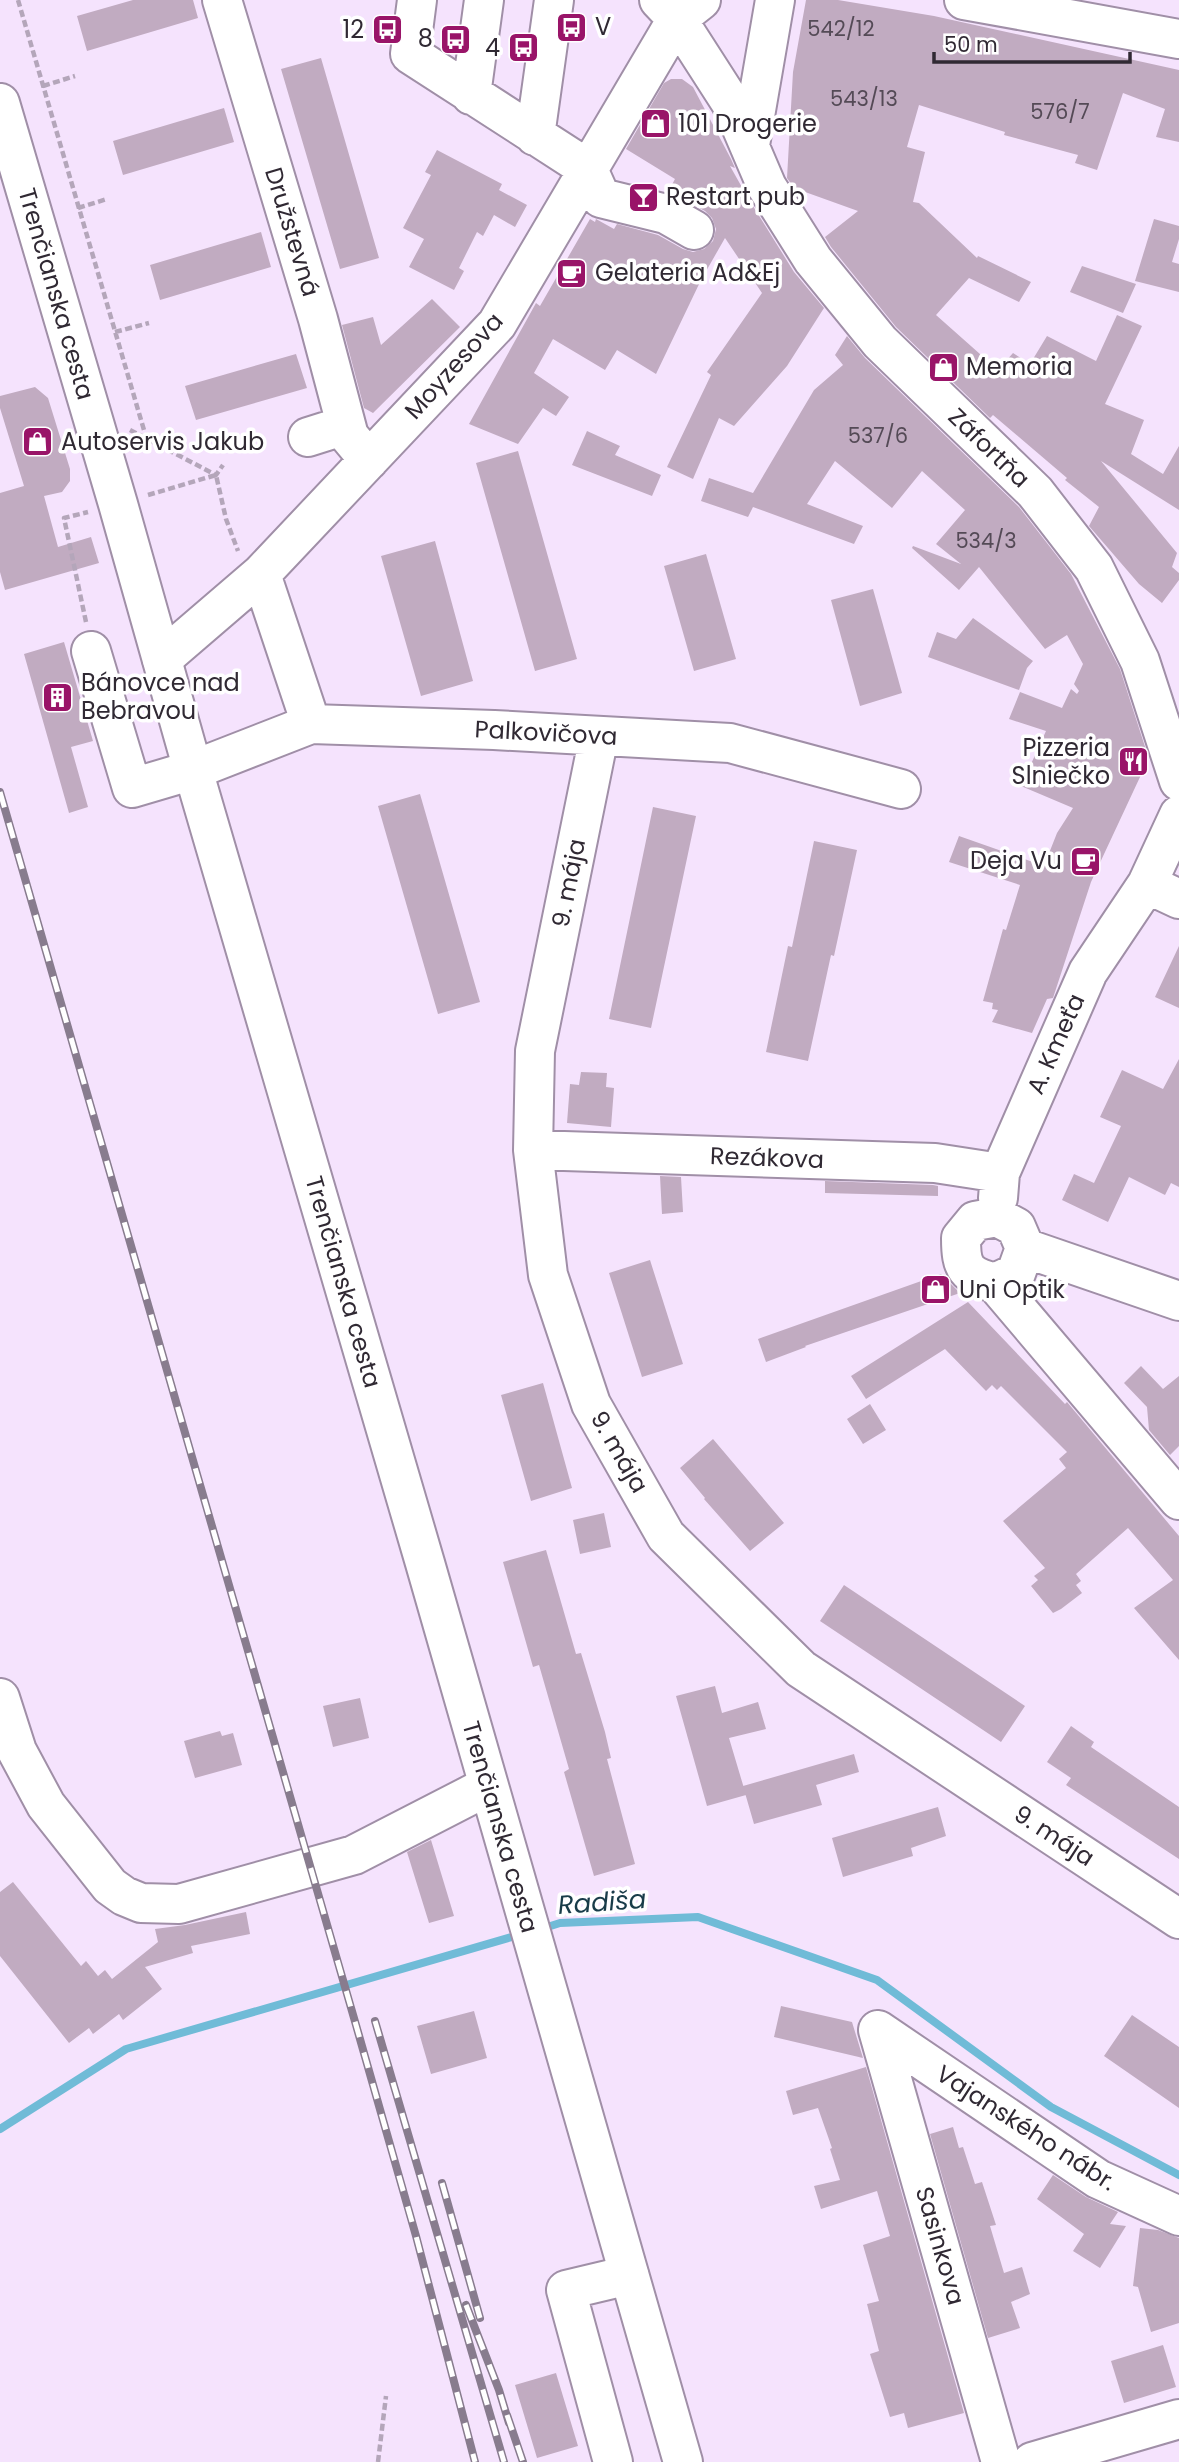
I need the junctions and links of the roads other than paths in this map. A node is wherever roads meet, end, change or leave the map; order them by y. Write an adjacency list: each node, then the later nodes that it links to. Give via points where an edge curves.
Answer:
1 (222, 0): 16 (street, Družstevná)
2 (417, 0): 9 (street, via 410,54)
3 (484, 0): 9 (street)
4 (554, 0): 11 (street)
5 (775, 0): 12 (street)
6 (964, 0): 8 (street)
7 (679, 6): 12 (street, Záfortňa); 13 (street, Moyzesova)
8 (1179, 39)
9 (471, 95): 11 (street)
10 (0, 103): 19 (street, Trenčianska cesta)
11 (535, 136): 13 (street)
12 (750, 145): 23 (street, Záfortňa, via 767,187 813,260 880,342 1035,492 1094,568 1139,661)
13 (588, 169): 14 (street, via 601,198 666,214); 16 (street, Moyzesova, via 497,324)
14 (694, 230)
15 (308, 437): 16 (street)
16 (355, 440): 17 (street, Moyzesova)
17 (249, 563): 19 (street, Moyzesova); 20 (street)
18 (91, 651): 22 (street, Palkovičova, via 132,788)
19 (162, 659): 22 (street, Trenčianska cesta)
20 (311, 724): 21 (street, Palkovičova); 22 (street, Palkovičova)
21 (600, 736): 24 (street, Palkovičova, via 730,743); 27 (street, 9. mája, via 535,1051)
22 (193, 770): 35 (street, Trenčianska cesta)
23 (1179, 781)
24 (901, 789)
25 (1179, 815): 26 (street)
26 (1163, 891): 28 (street, A. Kmeťa, via 1088,972)
27 (533, 1150): 28 (street, Rezákova, via 935,1163); 36 (street, 9. mája, via 548,1275 591,1404 666,1536 802,1669)
28 (1000, 1173): 29 (street, A. Kmeťa)
29 (997, 1217): 30 (street, via 1016,1227); 31 (street, via 975,1221 961,1238 961,1261 974,1277)
30 (1025, 1248): 31 (street, via 1016,1272); 32 (street)
31 (995, 1283): 33 (street)
32 (1179, 1301)
33 (1179, 1500)
34 (0, 1698): 35 (street, via 17,1751 46,1805 110,1886 141,1903 179,1904 354,1855)
35 (488, 1786): 39 (street, Trenčianska cesta)
36 (1179, 1919)
37 (878, 2030): 38 (street, Vajanského nábr., via 1097,2179); 43 (street, Sasinkova)
38 (1179, 2216)
39 (629, 2275): 41 (street, via 566,2290); 42 (street, Trenčianska cesta)
40 (1179, 2419): 44 (street)
41 (613, 2462)
42 (683, 2462)
43 (1001, 2462)
44 (1032, 2462)

